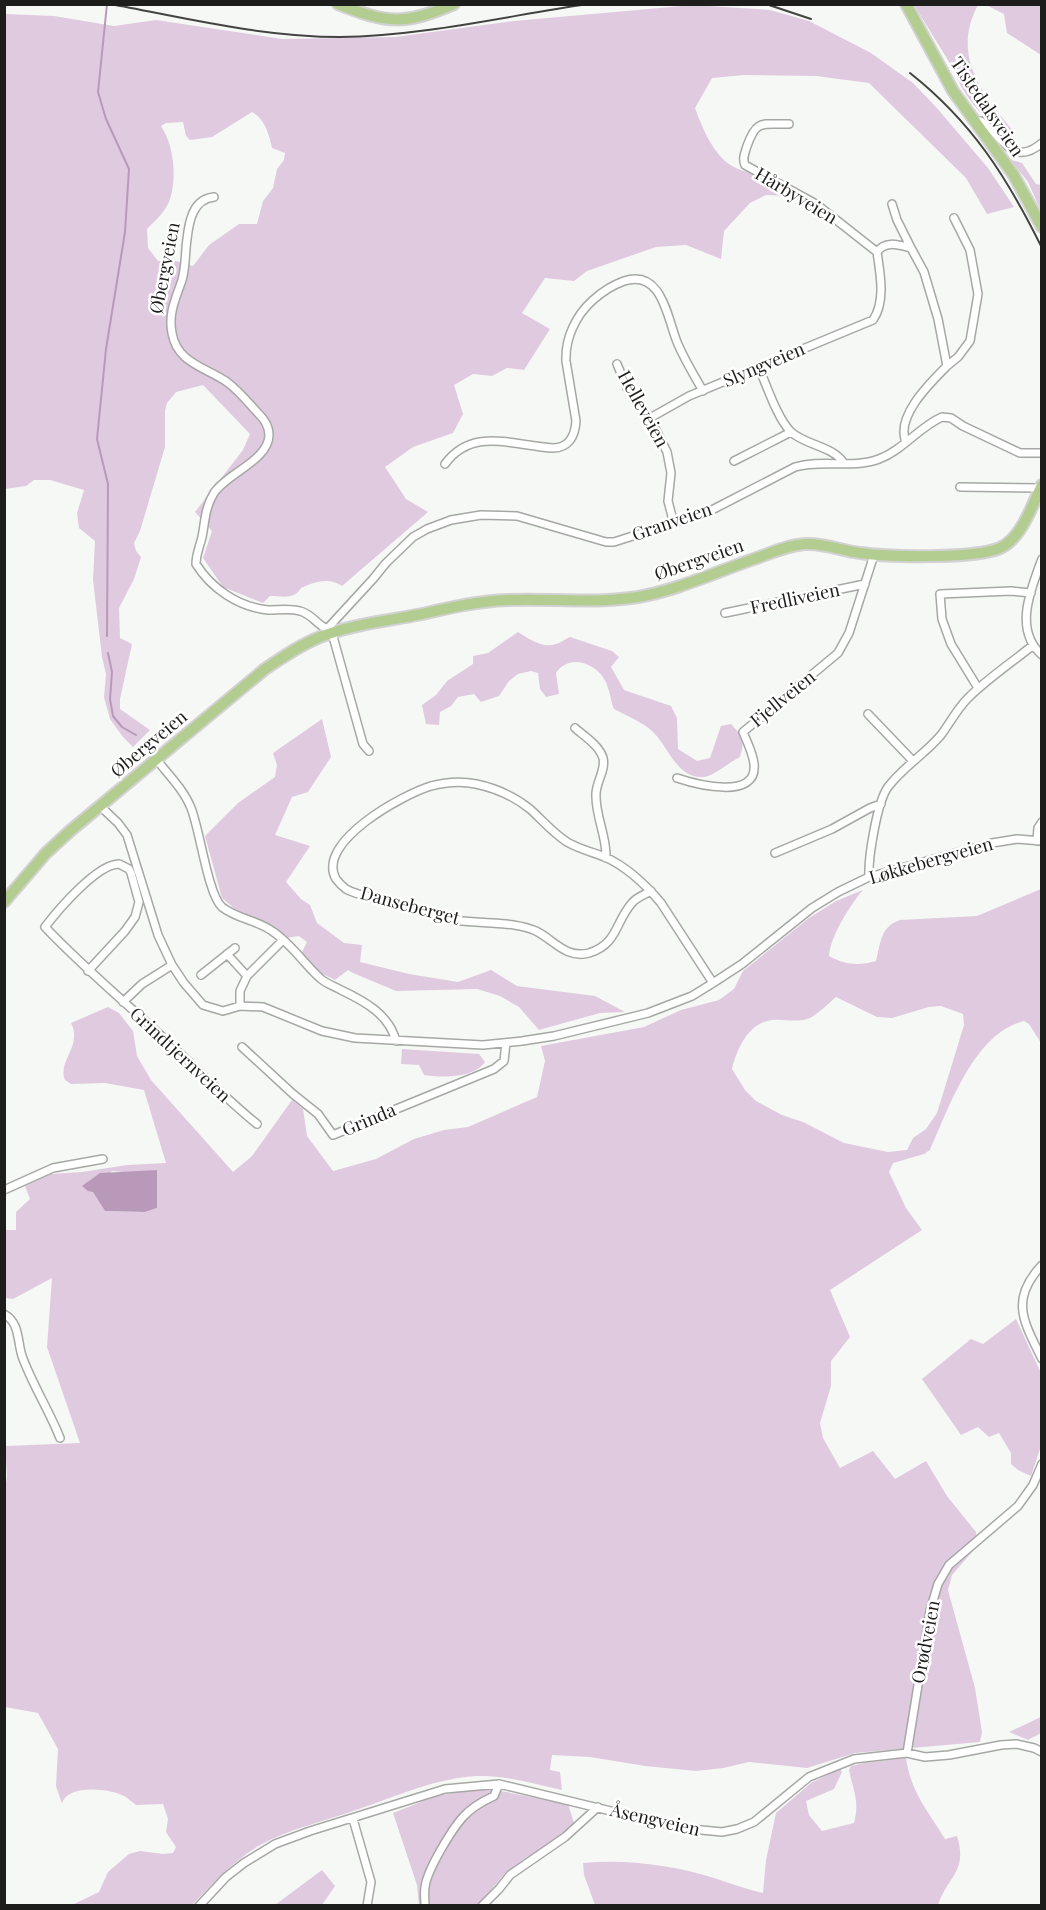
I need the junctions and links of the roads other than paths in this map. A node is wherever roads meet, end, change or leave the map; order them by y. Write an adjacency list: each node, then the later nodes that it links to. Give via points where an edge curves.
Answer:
1 (338, 4): 2 (main road, via 376,18 405,21)
2 (454, 4)
3 (906, 4): 4 (main road, Tistedalsveien, via 953,91)
4 (975, 122): 6 (street, via 981,121 1018,154); 10 (main road, Tistedalsveien, via 1013,174)
5 (789, 124): 12 (street, Hårbyveien, via 755,128 744,155 745,165 816,204)
6 (1041, 143)
7 (214, 197): 32 (street, Øbergveien, via 200,202 189,223 182,279 171,309 172,335 180,353 191,363 241,394 266,424 269,434 268,445 214,493 205,516 196,564 220,592 255,608 304,612)
8 (892, 204): 11 (street)
9 (954, 218): 14 (street, via 970,250 978,294 970,341)
10 (1041, 227)
11 (911, 248): 12 (street, via 891,244); 14 (street, via 924,272)
12 (877, 252): 15 (street, Slyngveien, via 877,313 869,322)
13 (617, 364): 17 (street, Helleveien, via 627,388)
14 (947, 366): 19 (street, via 906,419)
15 (759, 368): 16 (street, Slyngveien); 18 (street)
16 (703, 391): 17 (street, Slyngveien); 23 (street, via 656,288 643,279 628,280 589,303 569,336 566,361 576,421 568,442 553,448 483,440 458,450)
17 (650, 418): 26 (street, Helleveien, via 669,459 668,501)
18 (791, 432): 21 (street); 22 (street, via 838,455)
19 (906, 442): 20 (street, Granveien, via 945,417 1020,453); 22 (street, Granveien, via 878,459)
20 (1041, 453)
21 (734, 461)
22 (844, 463): 26 (street, Granveien, via 795,467 708,512)
23 (445, 464)
24 (1041, 486): 25 (street); 27 (main road, Øbergveien, via 1016,534 1002,547 964,554)
25 (960, 487)
26 (674, 524): 32 (street, Granveien, via 610,543 517,516 481,515 451,520 413,537)
27 (874, 555): 29 (street, Fjellveien); 32 (main road, Øbergveien, via 806,544 636,597 492,601)
28 (1041, 559): 30 (street)
29 (865, 584): 31 (street, Fredliveien); 41 (street, Fjellveien, via 838,653 743,732 754,765 751,776 726,788)
30 (1031, 593): 33 (street, via 1026,619); 35 (street, via 940,594 942,619 951,644)
31 (725, 613)
32 (328, 632): 38 (street, via 363,744); 39 (main road, Øbergveien, via 265,669)
33 (1032, 646): 34 (street); 35 (street)
34 (1041, 654)
35 (978, 688): 40 (street, via 941,735)
36 (868, 714): 40 (street)
37 (575, 728): 47 (street, via 603,759 596,803 606,841)
38 (369, 751)
39 (156, 759): 43 (main road, Øbergveien); 51 (street, via 191,807 214,898 224,908 270,929)
40 (913, 761): 42 (street, via 889,786)
41 (677, 778)
42 (881, 804): 46 (street, via 832,830); 48 (street)
43 (100, 806): 50 (main road, Øbergveien, via 46,853); 54 (street, Løkkebergveien, via 130,842 152,919)
44 (1041, 822): 45 (street, Løkkebergveien)
45 (1039, 841): 48 (street, Løkkebergveien, via 992,843)
46 (775, 853)
47 (606, 858): 49 (street); 49 (street, Danseberget, via 557,835 518,801 486,787 456,782 424,789 380,811 351,835 339,850 333,867 337,880 351,891 450,918 520,926 577,954 606,943 633,901)
48 (869, 876): 58 (street, Løkkebergveien, via 812,908)
49 (651, 891): 58 (street)
50 (4, 902)
51 (283, 940): 57 (street); 61 (street, via 324,981 376,1010 394,1031)
52 (235, 948): 53 (street)
53 (227, 954): 56 (street); 57 (street)
54 (172, 964): 59 (street, Grindtjernveien); 60 (street, Løkkebergveien, via 203,1005 223,1011)
55 (88, 971): 55 (street, via 45,927 70,896 119,864 131,873 139,905 132,922); 59 (street)
56 (201, 975)
57 (246, 976): 60 (street)
58 (713, 983): 62 (street, Løkkebergveien, via 692,996 648,1013 554,1036)
59 (123, 1002): 64 (street, Grindtjernveien)
60 (240, 1006): 61 (street, Løkkebergveien, via 263,1007 335,1034)
61 (396, 1041): 62 (street, Løkkebergveien)
62 (506, 1043): 63 (street, Grinda, via 504,1061 494,1069 333,1135 318,1114)
63 (242, 1047)
64 (257, 1124)
65 (103, 1160): 66 (street, via 53,1168)
66 (4, 1190)
67 (1041, 1265): 69 (street, via 1028,1281 1022,1306)
68 (4, 1314): 70 (street, via 17,1328 22,1355)
69 (1041, 1359)
70 (60, 1438)
71 (1041, 1464): 73 (street, Orødveien, via 1033,1485 1018,1506 949,1565 938,1584)
72 (1041, 1752): 73 (street, Åsengveien, via 1016,1744 925,1757)
73 (907, 1753): 75 (street, Åsengveien, via 854,1759 816,1772 767,1814 732,1831 681,1828)
74 (499, 1784): 75 (street, Åsengveien); 76 (street, Åsengveien, via 445,1789); 79 (street, via 494,1796 462,1817 444,1844 426,1879)
75 (598, 1807): 80 (street, via 565,1838 510,1875)
76 (353, 1819): 77 (street, Åsengveien, via 263,1850 226,1877); 78 (street, via 371,1882)
77 (199, 1905)
78 (367, 1905)
79 (425, 1905)
80 (482, 1905)

